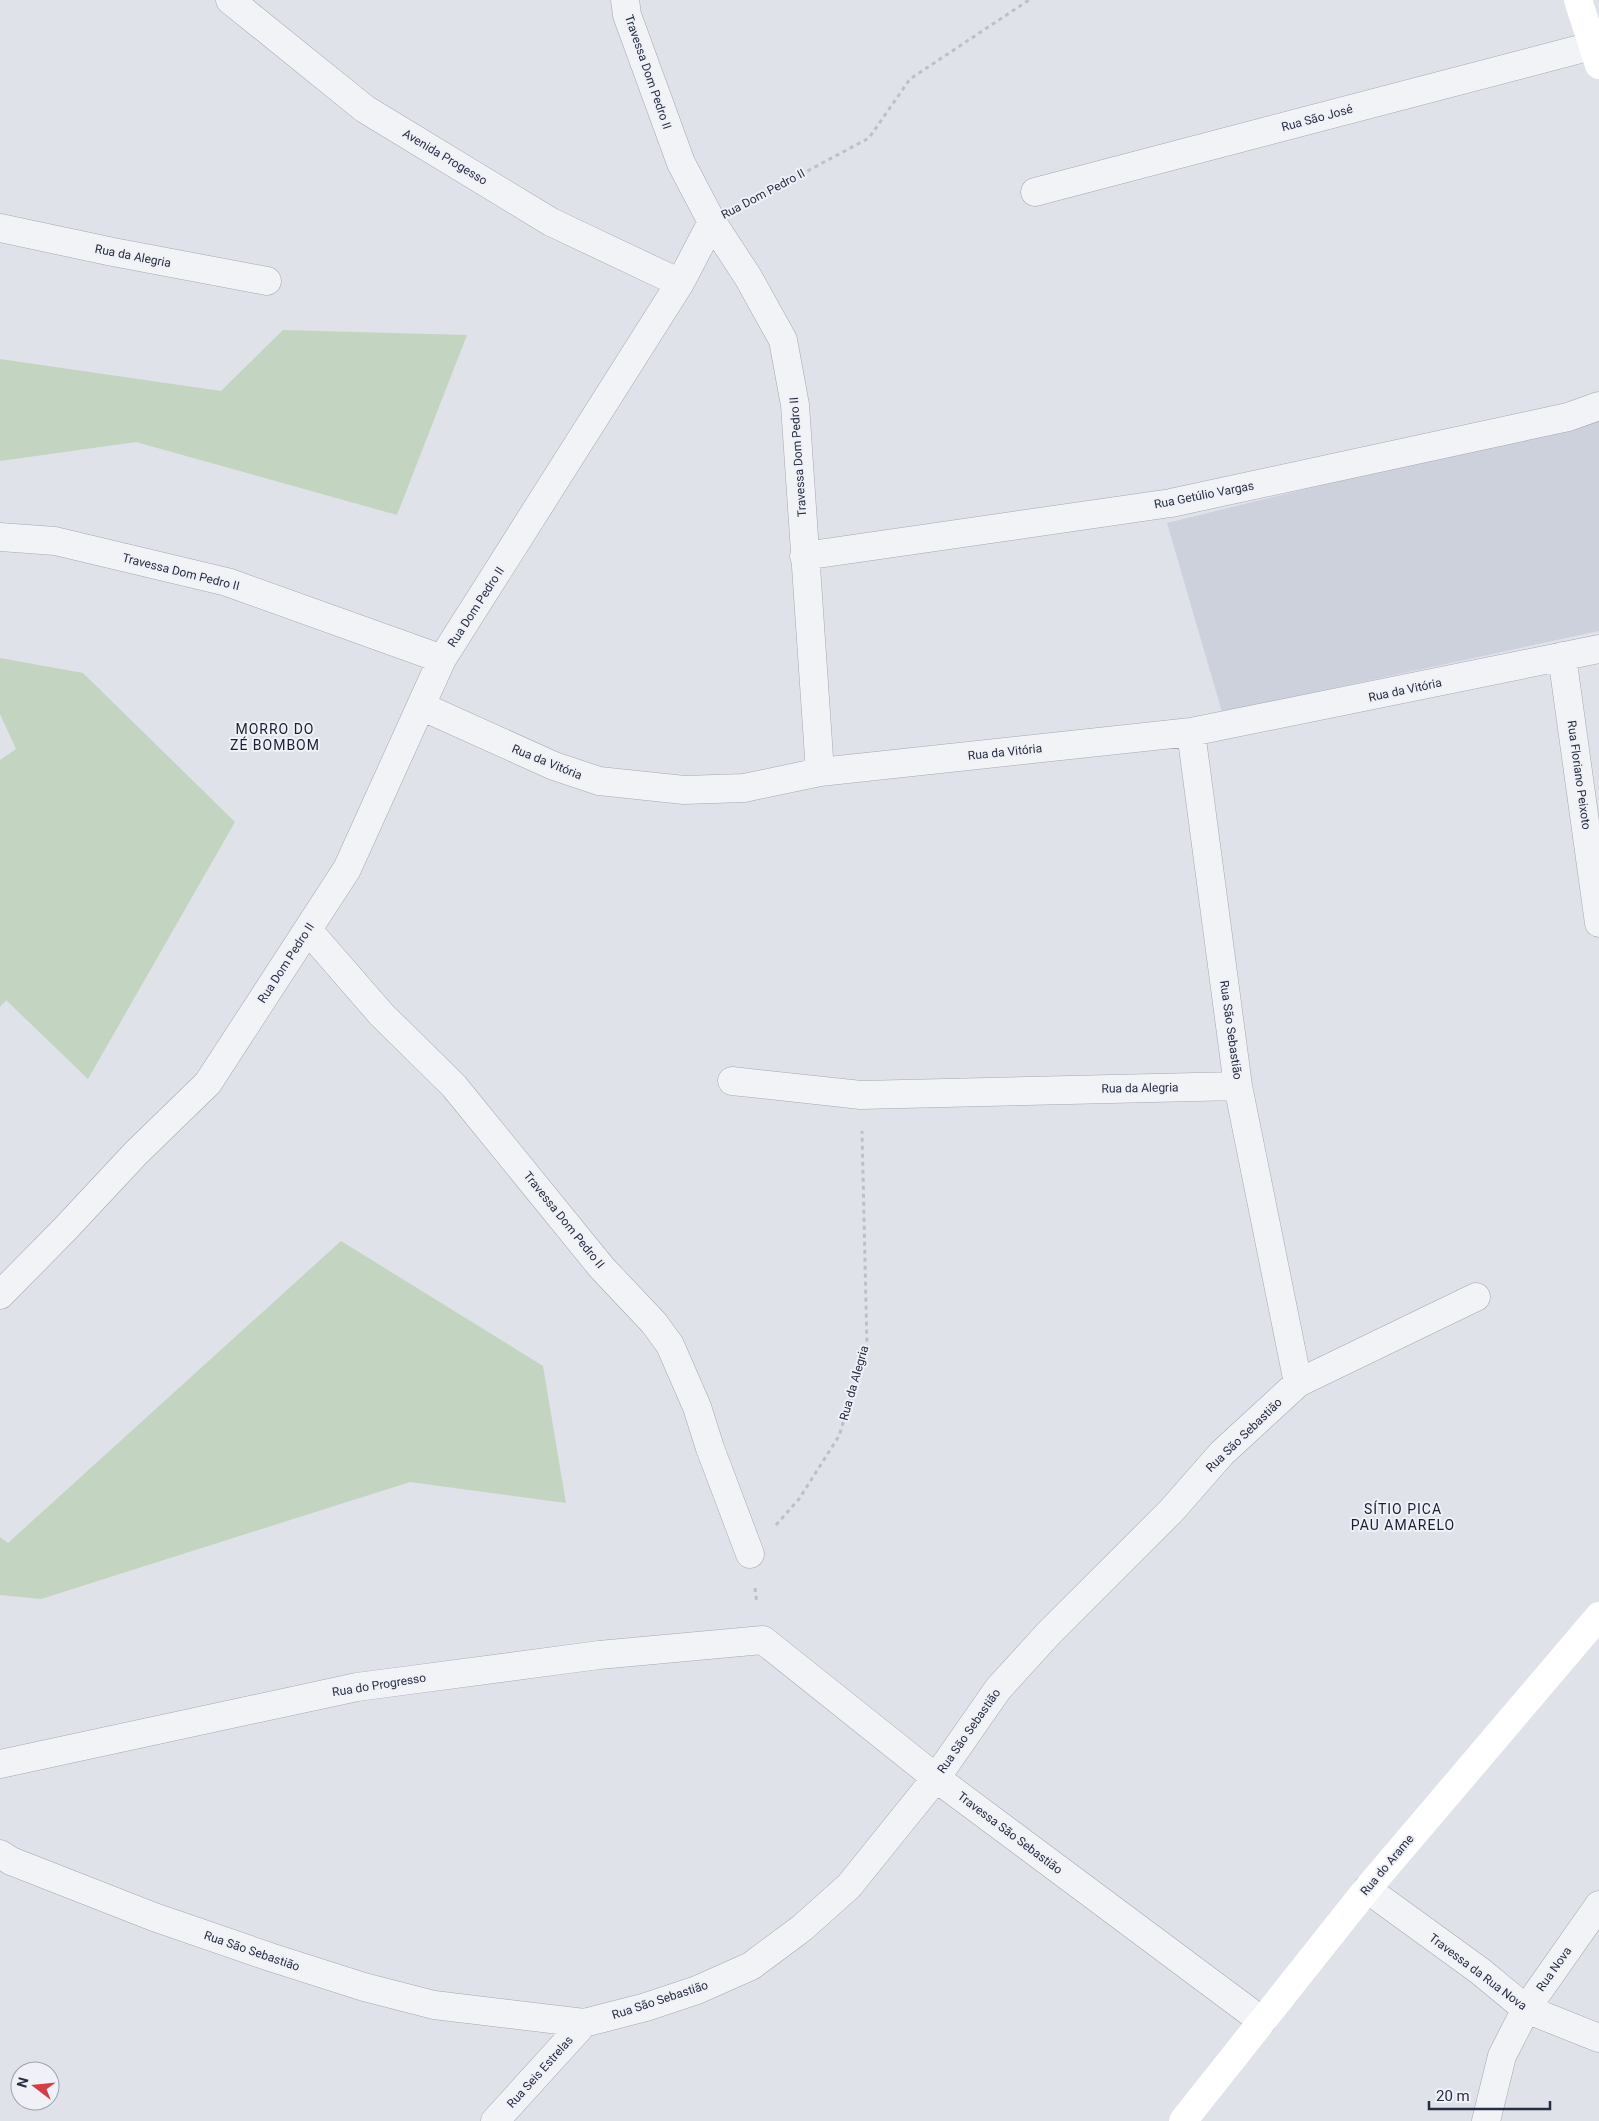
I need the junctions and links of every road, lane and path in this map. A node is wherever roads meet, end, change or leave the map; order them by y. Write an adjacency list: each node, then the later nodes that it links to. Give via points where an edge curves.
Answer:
1 (230, 0): 10 (street, Avenida Progesso, via 365,109 551,222)
2 (625, 0): 7 (street, Travessa Dom Pedro II, via 627,15 681,163)
3 (1029, 0): 7 (path, Rua Dom Pedro II, via 910,79 869,138)
4 (1578, 0): 5 (main road)
5 (1597, 52): 6 (street, Rua São José)
6 (1035, 192)
7 (712, 222): 10 (street, Rua Dom Pedro II); 13 (street, Travessa Dom Pedro II, via 783,340 795,405)
8 (0, 228): 9 (street, Rua da Alegria)
9 (267, 281)
10 (680, 283): 16 (street, Rua Dom Pedro II)
11 (1599, 406): 13 (street, Rua Getúlio Vargas, via 1568,417 1171,503)
12 (0, 538): 16 (street, Travessa Dom Pedro II, via 55,541 227,582)
13 (804, 556): 19 (street, Travessa Dom Pedro II)
14 (1599, 650): 15 (street, Rua da Vitória)
15 (1562, 656): 18 (street, Rua da Vitória); 20 (street, Rua Floriano Peixoto)
16 (442, 659): 17 (street, Rua Dom Pedro II)
17 (421, 706): 19 (street, Rua da Vitória, via 554,766 599,782 684,790 744,788); 21 (street, Rua Dom Pedro II, via 347,869)
18 (1191, 732): 19 (street, Rua da Vitória); 23 (street, Rua São Sebastião)
19 (820, 772)
20 (1599, 923)
21 (308, 930): 25 (street, Rua Dom Pedro II, via 208,1083); 28 (street, Travessa Dom Pedro II, via 381,1014 454,1086 602,1268 654,1323 670,1345 697,1407)
22 (732, 1081): 24 (street, Rua da Alegria)
23 (1238, 1086): 24 (street, Rua da Alegria); 27 (street, Rua São Sebastião)
24 (861, 1095): 28 (path, Rua da Alegria, via 867,1347 839,1436 799,1499)
25 (0, 1295)
26 (1476, 1297): 27 (street, Rua São Sebastião)
27 (1298, 1384): 32 (street, Rua São Sebastião, via 1222,1453 1172,1510 1042,1640 998,1689)
28 (750, 1554): 30 (path)
29 (1599, 1616): 34 (main road, Rua do Arame)
30 (763, 1640): 31 (street, Rua do Progresso, via 599,1654 357,1687); 32 (street, Travessa São Sebastião)
31 (0, 1764)
32 (936, 1778): 37 (street, Travessa São Sebastião); 38 (street, Rua São Sebastião, via 850,1886 751,1966 697,1990)
33 (0, 1854): 38 (street, Rua São Sebastião, via 154,1917 364,1987 434,2005)
34 (1367, 1889): 36 (street, Travessa da Rua Nova, via 1480,1971); 37 (main road, Rua do Arame)
35 (1599, 1905): 36 (street, Rua Nova)
36 (1526, 2009): 39 (street, Travessa da Rua Nova); 42 (street, Rua Nova, via 1502,2056)
37 (1262, 2021): 41 (main road, Rua do Arame)
38 (584, 2023): 40 (street, Rua Seis Estrelas)
39 (1599, 2038)
40 (495, 2121)
41 (1183, 2121)
42 (1486, 2121)

